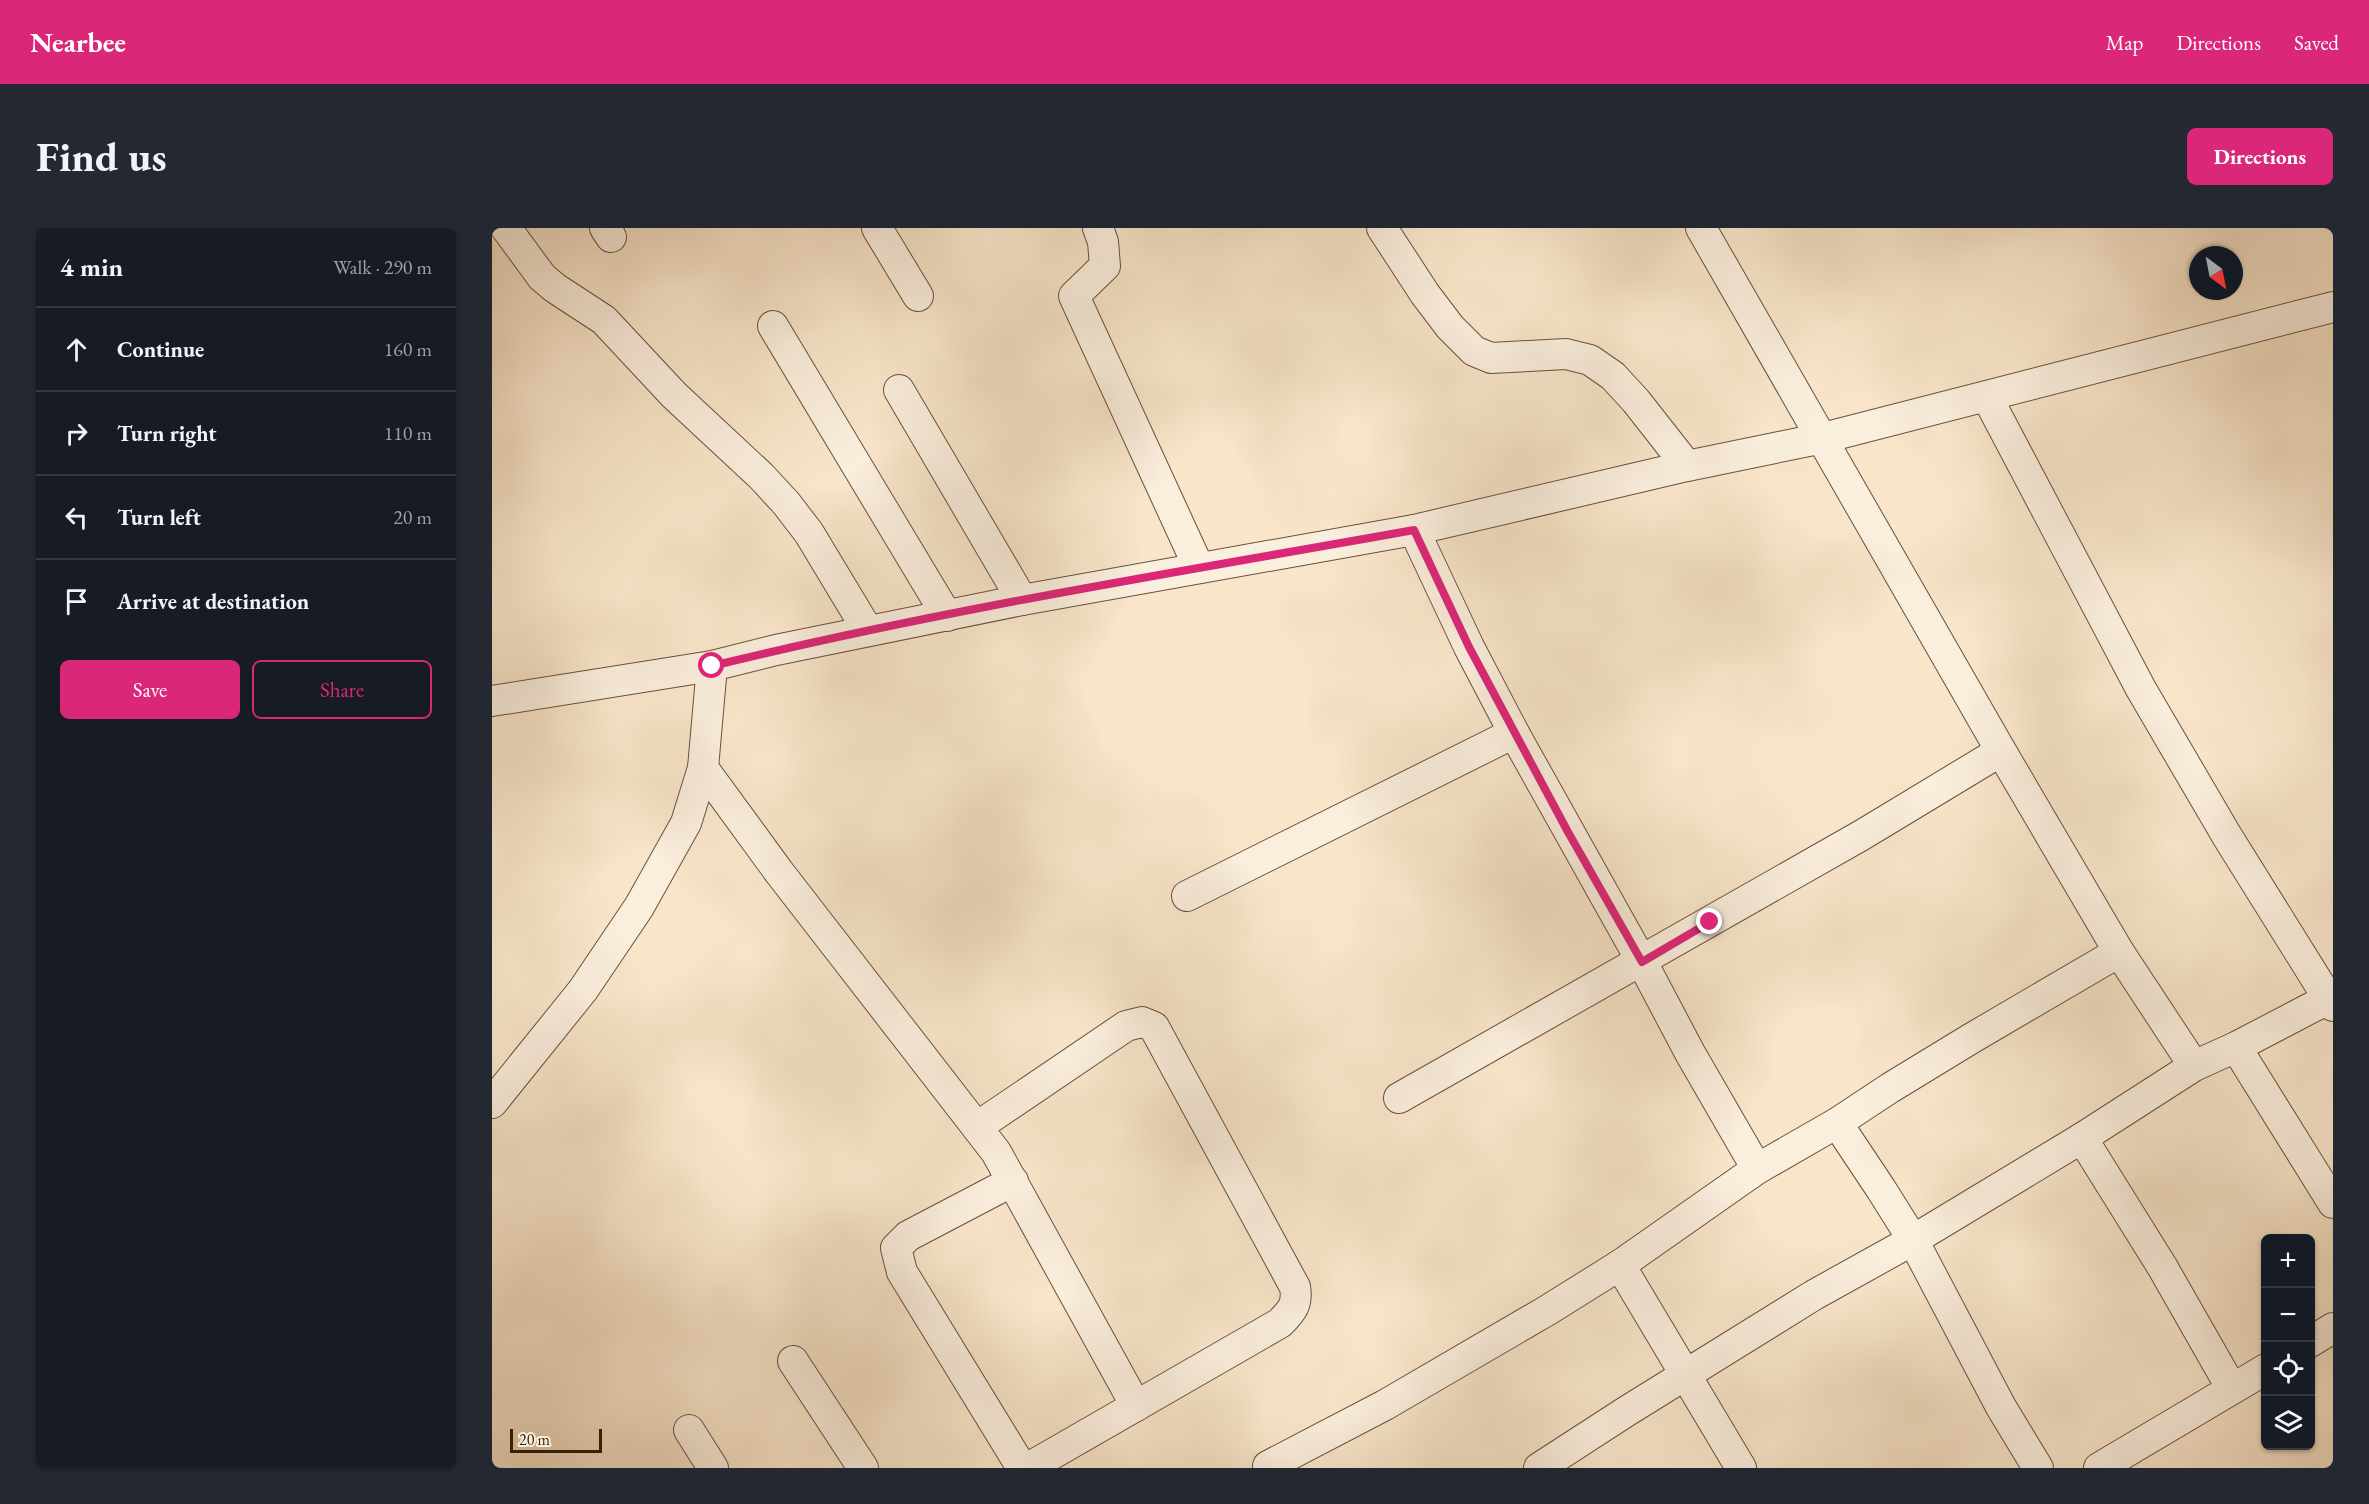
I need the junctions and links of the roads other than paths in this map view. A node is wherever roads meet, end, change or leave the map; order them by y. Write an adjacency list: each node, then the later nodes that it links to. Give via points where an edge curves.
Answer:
1 (506, 228): 17 (street, via 542,277 604,320 674,395 774,490 809,533)
2 (877, 228): 6 (street)
3 (1098, 228): 14 (street, via 1105,266 1074,297)
4 (1382, 228): 12 (street, via 1444,319 1474,351 1491,358 1566,354 1590,360 1613,376 1636,401)
5 (1701, 228): 11 (street)
6 (918, 296)
7 (2333, 308): 10 (street)
8 (773, 327): 16 (street)
9 (899, 390): 15 (street)
10 (1987, 397): 11 (street); 26 (street, via 2141,689)
11 (1823, 438): 12 (street); 21 (street)
12 (1687, 466): 13 (street)
13 (1414, 530): 14 (street); 20 (street)
14 (1198, 568): 15 (street)
15 (1022, 600): 16 (street)
16 (947, 615): 17 (street)
17 (868, 631): 18 (street)
18 (712, 666): 19 (street); 22 (street)
19 (492, 701)
20 (1514, 733): 23 (street); 25 (street)
21 (2001, 751): 24 (street); 25 (street)
22 (703, 768): 30 (street, via 686,823 639,907 583,990); 32 (street)
23 (1187, 896)
24 (2119, 952): 28 (street); 31 (street)
25 (1642, 962): 29 (street); 34 (street)
26 (2331, 1002): 27 (street)
27 (2236, 1047): 28 (street); 36 (street)
28 (2194, 1066): 33 (street)
29 (1399, 1098)
30 (492, 1103)
31 (1837, 1123): 34 (street); 37 (street)
32 (977, 1127): 35 (street); 45 (street, via 1126,1026 1142,1022 1154,1027 1295,1287 1297,1300 1280,1323)
33 (2082, 1138): 37 (street); 44 (street)
34 (1757, 1169): 38 (street)
35 (1012, 1181): 45 (street); 50 (street, via 908,1236 896,1248 902,1272)
36 (2333, 1203)
37 (1913, 1240): 43 (street, via 1814,1295); 54 (street, via 2001,1407)
38 (1620, 1265): 43 (street); 47 (street, via 1385,1405)
39 (2333, 1328): 40 (street)
40 (2315, 1339)
41 (793, 1361): 49 (street)
42 (2261, 1371): 44 (street)
43 (1686, 1376): 52 (street); 53 (street)
44 (2232, 1389): 55 (street)
45 (1136, 1406): 51 (street)
46 (689, 1430): 48 (street)
47 (1268, 1466)
48 (713, 1468)
49 (863, 1468)
50 (1022, 1468)
51 (1028, 1468)
52 (1539, 1468)
53 (1741, 1468)
54 (2038, 1468)
55 (2099, 1468)

